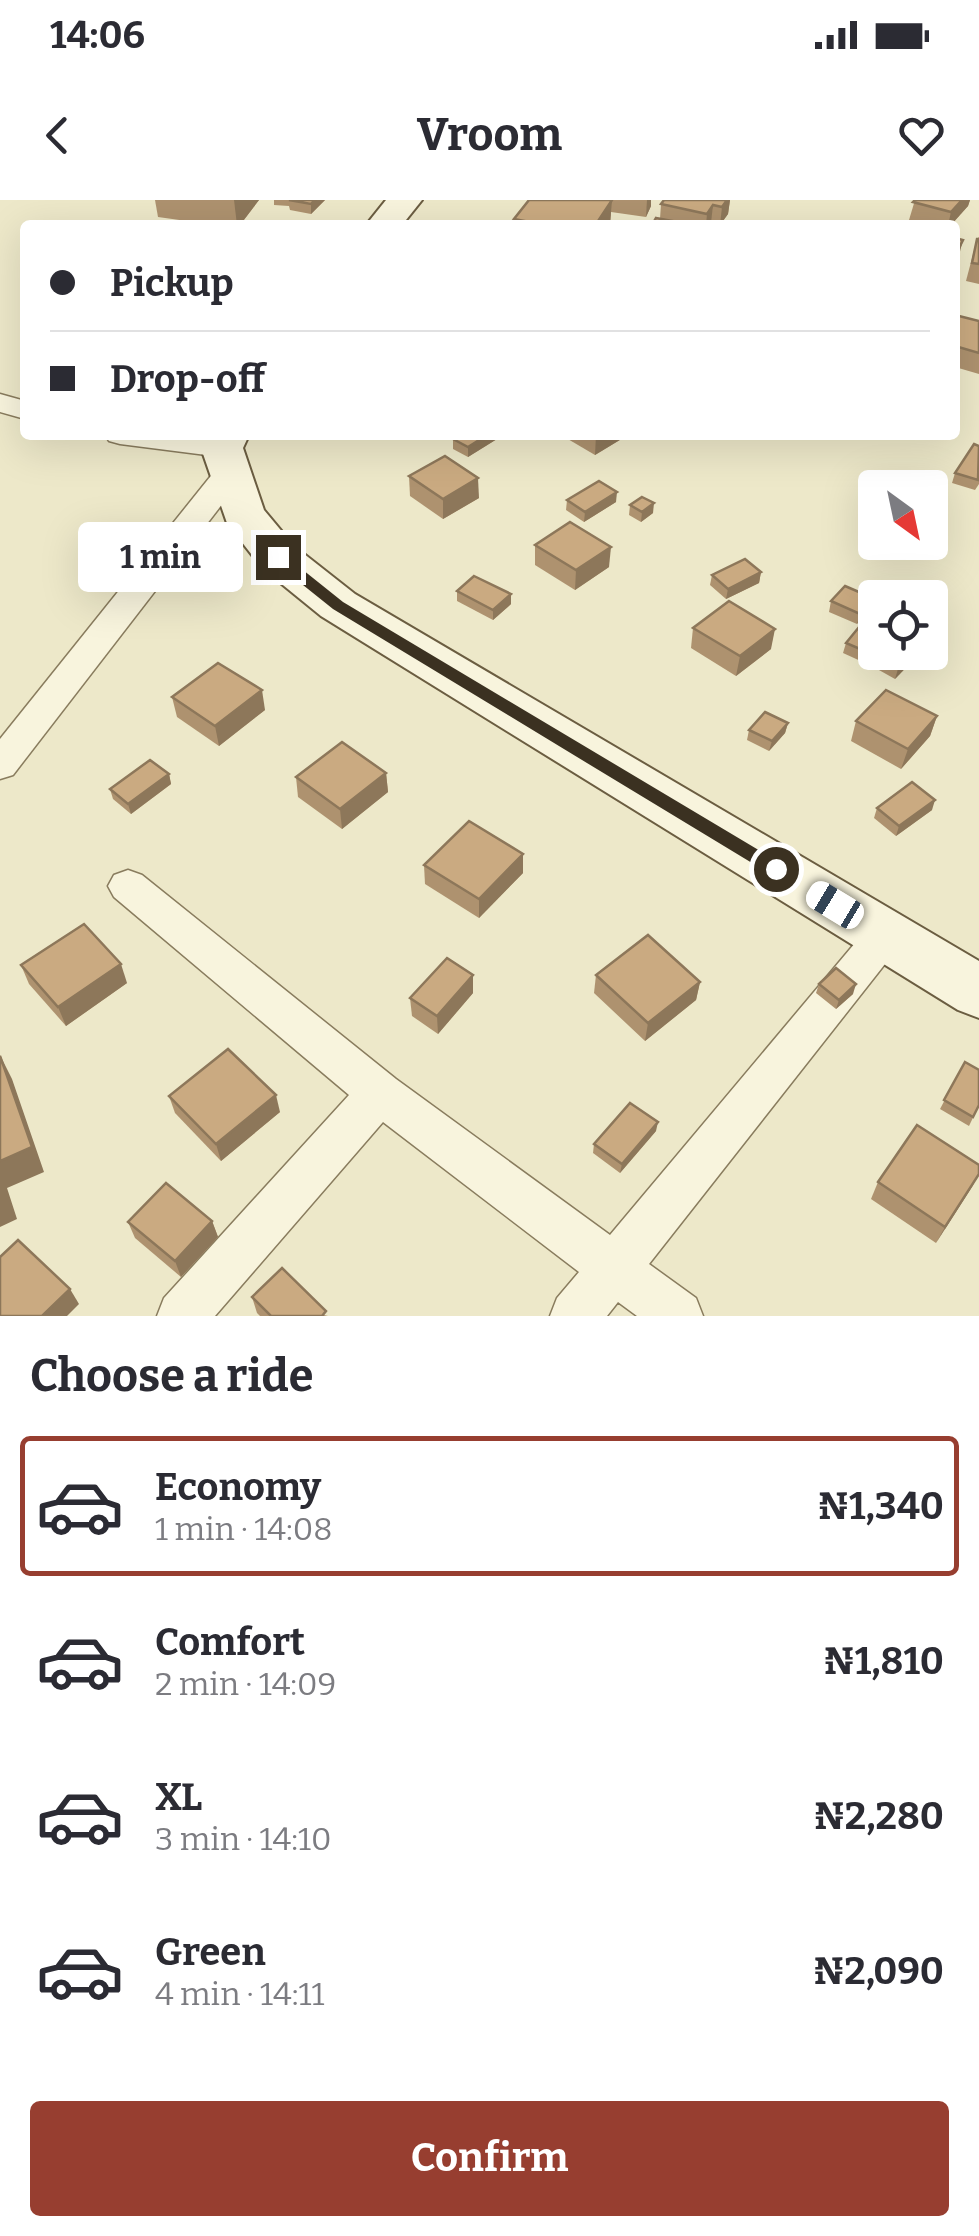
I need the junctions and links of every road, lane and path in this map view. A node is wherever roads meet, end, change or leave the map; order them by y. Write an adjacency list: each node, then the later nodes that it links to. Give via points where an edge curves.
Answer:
1 (405, 200): 2 (street)
2 (387, 220)
3 (151, 440): 4 (street)
4 (227, 452): 5 (street); 7 (street, via 243,514 278,557 338,606)
5 (0, 766)
6 (128, 886): 9 (street)
7 (886, 936): 8 (street); 10 (street)
8 (979, 992)
9 (380, 1092): 10 (street); 11 (street)
10 (615, 1267): 12 (street); 13 (street)
11 (182, 1316)
12 (575, 1316)
13 (678, 1316)

